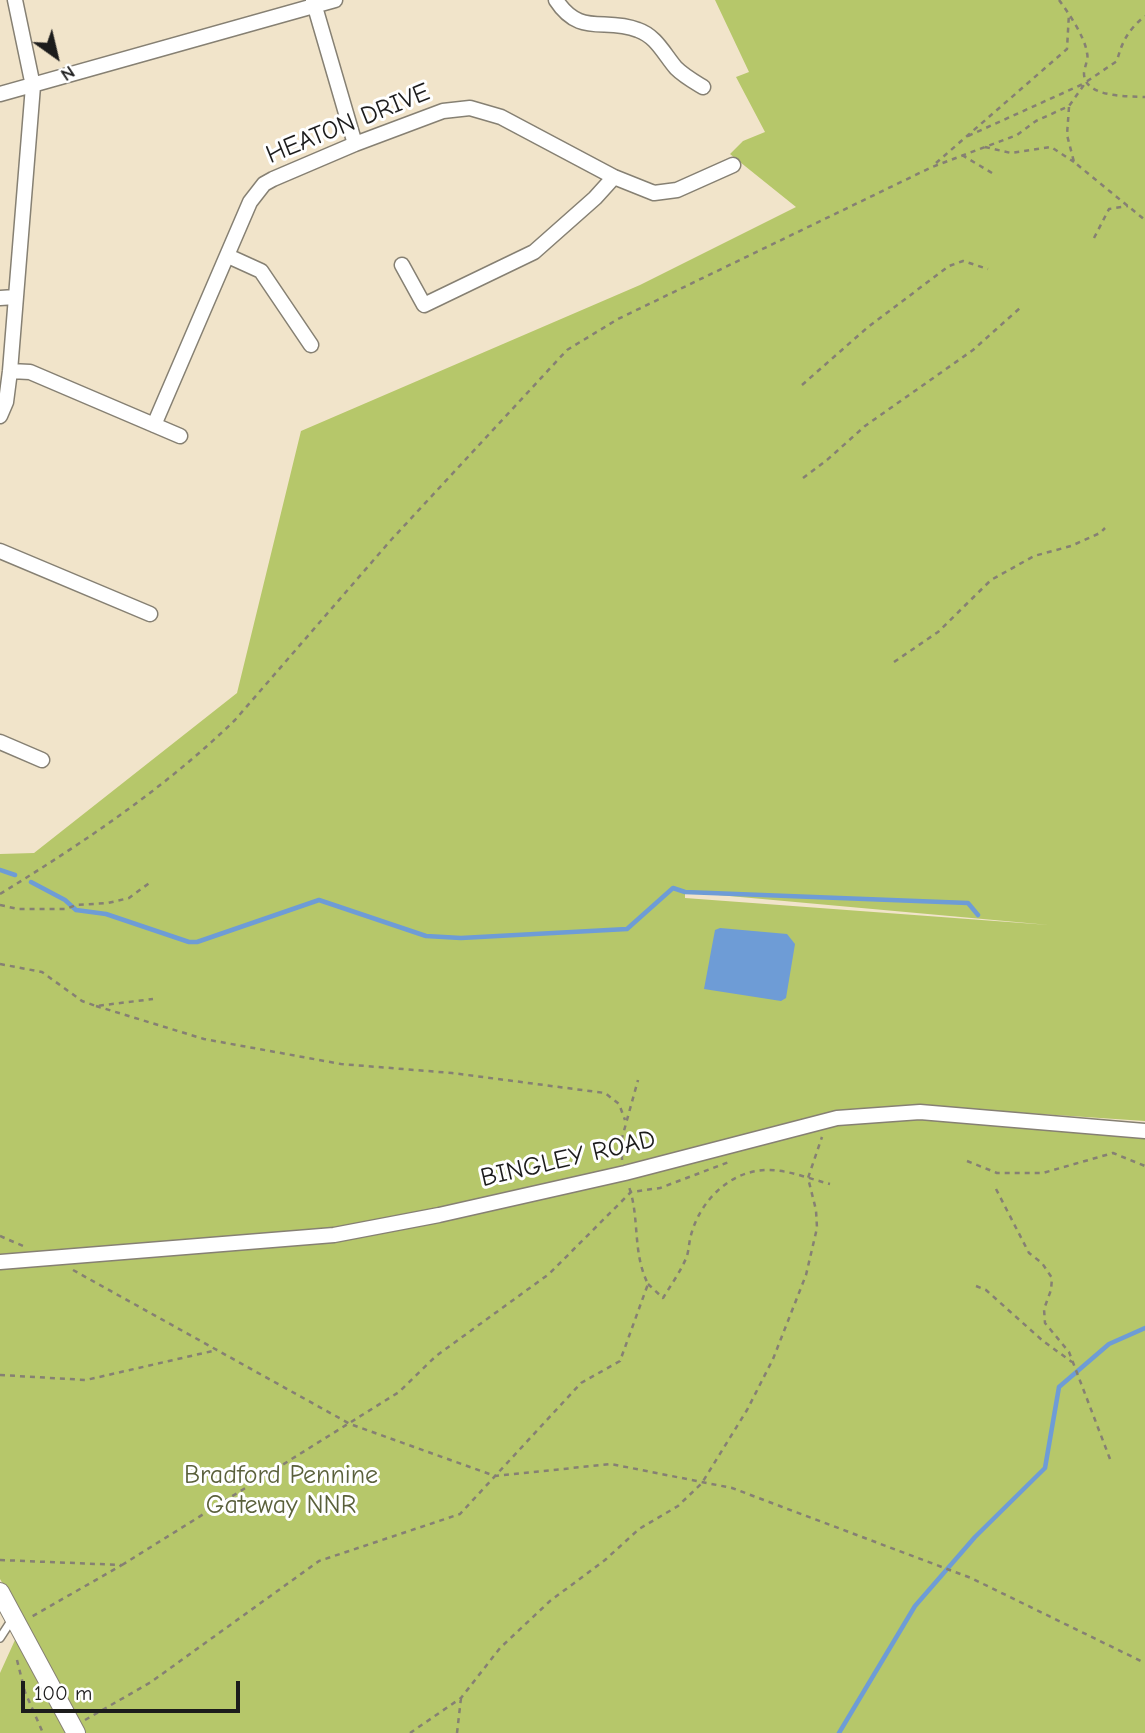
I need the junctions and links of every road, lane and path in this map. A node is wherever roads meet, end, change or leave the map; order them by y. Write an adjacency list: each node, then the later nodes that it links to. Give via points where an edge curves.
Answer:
1 (15, 0): 9 (street)
2 (335, 0): 5 (street)
3 (555, 0): 10 (street, via 578,22 647,34 679,70)
4 (1059, 0): 6 (path)
5 (314, 3): 9 (street); 15 (street)
6 (1069, 13): 8 (path, via 1088,53); 14 (path, via 1067,49)
7 (1145, 16): 8 (path, via 1122,42 1117,61)
8 (1086, 82): 12 (path, via 1106,95); 13 (path); 14 (path)
9 (33, 86): 11 (street); 29 (street)
10 (703, 87)
11 (0, 94)
12 (1145, 97)
13 (1069, 106): 16 (path, via 1017,135); 18 (path, via 1067,135)
14 (966, 137): 20 (path)
15 (355, 144): 22 (street, HEATON DRIVE, via 443,111 470,108 501,117); 26 (street, HEATON DRIVE, via 264,184 250,202)
16 (985, 146): 17 (path); 18 (path, via 1011,153 1051,147)
17 (962, 155): 20 (path); 21 (path)
18 (1074, 162): 23 (path)
19 (733, 165): 22 (street, HEATON DRIVE, via 677,190 654,193)
20 (932, 167): 45 (path, via 618,319 567,350 391,540 235,720 103,828)
21 (992, 173)
22 (614, 177): 27 (street, via 534,253 424,305)
23 (1128, 206): 24 (path); 25 (path, via 1109,209)
24 (1145, 220)
25 (1094, 238)
26 (228, 256): 31 (street, via 261,271); 35 (street, HEATON DRIVE)
27 (402, 265)
28 (988, 269): 33 (path, via 963,261 949,266 868,327)
29 (7, 298): 32 (street)
30 (1020, 308): 37 (path, via 973,351 865,426)
31 (311, 345)
32 (10, 371): 34 (street); 35 (street, via 30,372)
33 (802, 385)
34 (0, 416)
35 (154, 425): 36 (street)
36 (180, 436)
37 (803, 478)
38 (1105, 528): 41 (path, via 1071,546 1034,556 991,580 938,632)
39 (0, 551): 40 (street)
40 (149, 614)
41 (894, 662)
42 (0, 742): 43 (street)
43 (42, 760)
44 (152, 881): 46 (path, via 129,898 66,909)
45 (0, 894)
46 (0, 905)
47 (0, 964): 49 (path, via 43,972)
48 (153, 999): 49 (path)
49 (96, 1006): 51 (path, via 204,1039 350,1065 605,1093 619,1104)
50 (638, 1080): 51 (path)
51 (626, 1122): 57 (path, via 621,1153)
52 (1145, 1131): 57 (street, BINGLEY ROAD, via 920,1112 879,1113 787,1129)
53 (823, 1132): 58 (path)
54 (731, 1161): 61 (path, via 660,1188)
55 (967, 1161): 56 (path, via 997,1173 1043,1173 1113,1153)
56 (1145, 1166)
57 (625, 1173): 61 (path); 64 (street, BINGLEY ROAD, via 334,1235)
58 (808, 1178): 59 (path); 66 (path, via 766,1170 723,1186 702,1209 687,1254 663,1298); 74 (path, via 817,1228 806,1275 763,1379)
59 (830, 1184)
60 (996, 1189): 69 (path, via 1029,1252 1052,1278 1043,1316)
61 (631, 1192): 66 (path, via 637,1251); 71 (path, via 550,1274)
62 (0, 1236): 63 (path)
63 (25, 1247)
64 (51, 1258): 65 (street, BINGLEY ROAD); 68 (path)
65 (0, 1262)
66 (648, 1284): 73 (path, via 620,1361 581,1383)
67 (976, 1286): 69 (path)
68 (218, 1350): 70 (path, via 86,1380); 71 (path)
69 (1072, 1362): 72 (path)
70 (0, 1375)
71 (351, 1424): 73 (path); 76 (path)
72 (1110, 1458)
73 (495, 1476): 74 (path, via 611,1464); 82 (path, via 460,1514 319,1561 151,1682)
74 (702, 1483): 80 (path, via 732,1488 971,1578); 81 (path, via 541,1609 500,1648)
75 (0, 1560): 76 (path)
76 (122, 1565): 78 (path)
77 (0, 1592): 78 (street)
78 (16, 1621): 79 (lane); 82 (street)
79 (1, 1637): 83 (path, via 17,1651 25,1692)
80 (1145, 1663)
81 (461, 1698): 84 (path); 85 (path)
82 (75, 1730)
83 (43, 1733)
84 (410, 1733)
85 (457, 1733)

